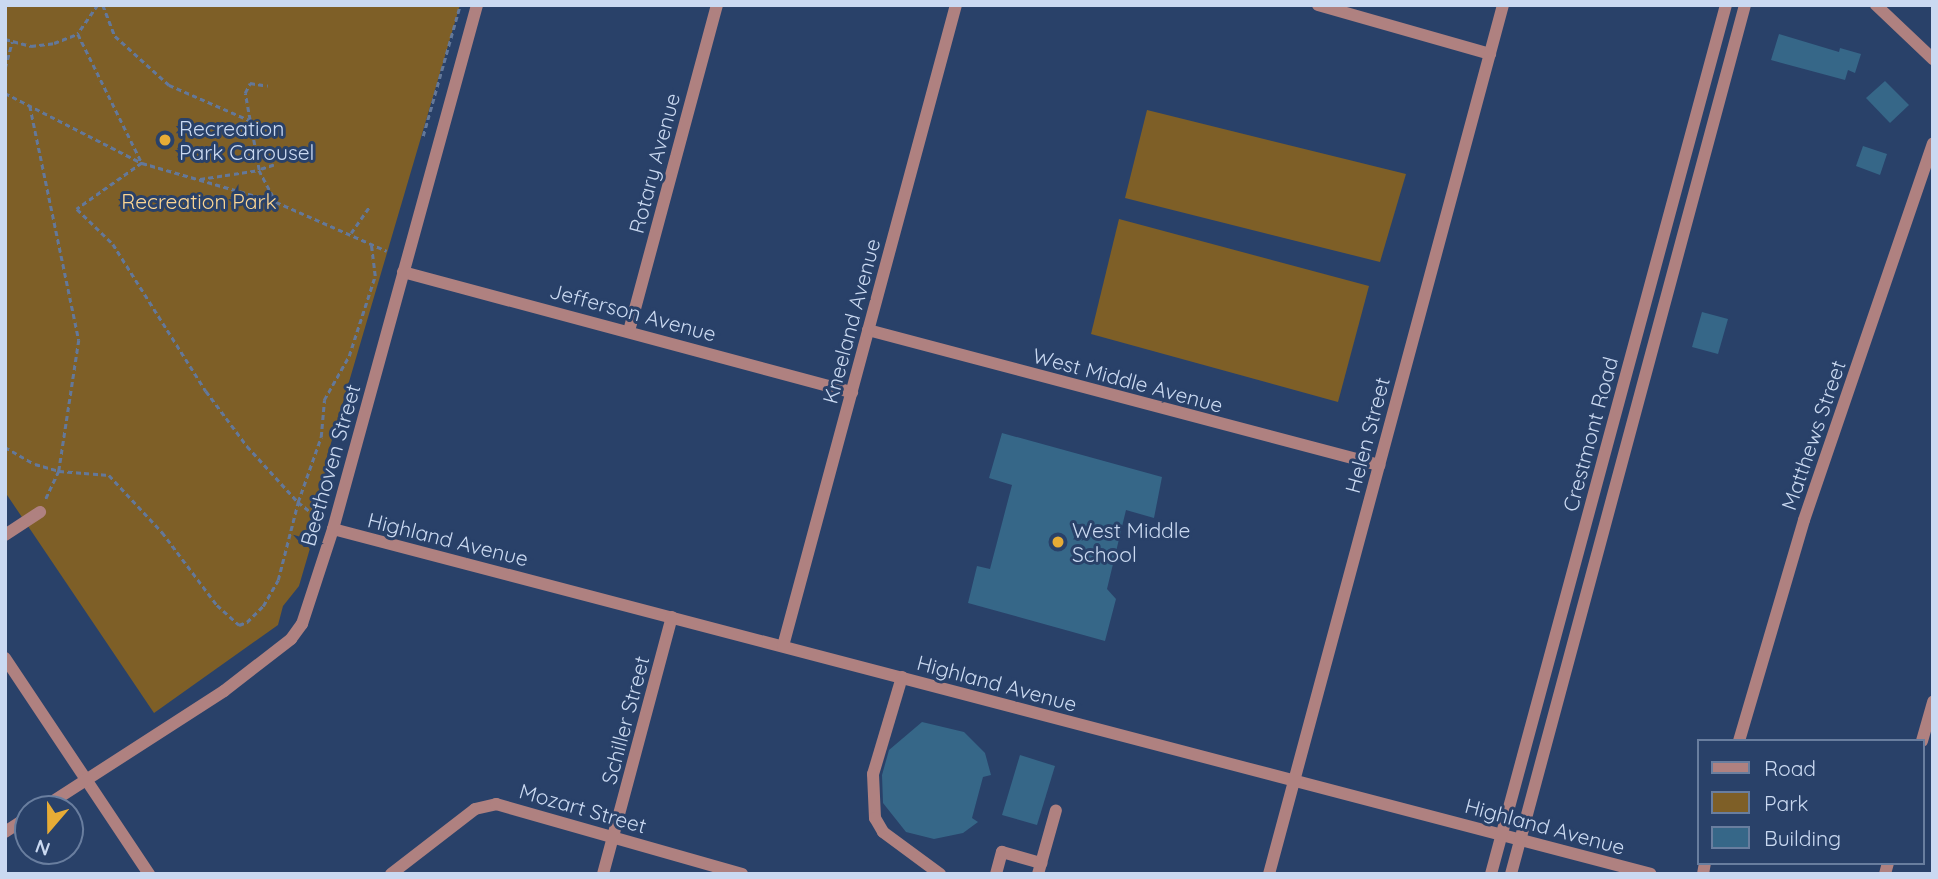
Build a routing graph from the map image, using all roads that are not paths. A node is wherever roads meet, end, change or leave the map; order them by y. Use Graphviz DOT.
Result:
graph roads {
  1 [pos="477,5"];
  2 [pos="717,5"];
  3 [pos="956,5"];
  4 [pos="1318,5"];
  5 [pos="1503,5"];
  6 [pos="1726,5"];
  7 [pos="1745,5"];
  8 [pos="1876,5"];
  9 [pos="1490,54"];
  10 [pos="1933,59"];
  11 [pos="1933,144"];
  12 [pos="403,272"];
  13 [pos="868,330"];
  14 [pos="629,331"];
  15 [pos="1627,370"];
  16 [pos="1645,376"];
  17 [pos="852,392"];
  18 [pos="1379,465"];
  19 [pos="40,512"];
  20 [pos="333,529"];
  21 [pos="5,535"];
  22 [pos="1567,594"];
  23 [pos="1586,598"];
  24 [pos="672,617"];
  25 [pos="783,646"];
  26 [pos="5,658"];
  27 [pos="902,677"];
  28 [pos="1933,702"];
  29 [pos="1740,739"];
  30 [pos="1923,739"];
  31 [pos="86,779"];
  32 [pos="1294,782"];
  33 [pos="62,795"];
  34 [pos="1056,810"];
  35 [pos="1501,835"];
  36 [pos="613,837"];
  37 [pos="1521,840"];
  38 [pos="1039,868"];
  39 [pos="149,874"];
  40 [pos="391,874"];
  41 [pos="603,874"];
  42 [pos="742,874"];
  43 [pos="940,874"];
  44 [pos="996,874"];
  45 [pos="1269,874"];
  46 [pos="1491,874"];
  47 [pos="1511,874"];
  48 [pos="1651,874"];
  1 -- 12 [label="street, Beethoven Street"];
  2 -- 14 [label="street, Rotary Avenue"];
  3 -- 13 [label="street, Kneeland Avenue"];
  4 -- 9 [label="street"];
  5 -- 9 [label="street, Helen Street"];
  6 -- 15 [label="street, Crestmont Road"];
  7 -- 16 [label="street, Crestmont Road"];
  8 -- 10 [label="street"];
  9 -- 18 [label="street, Helen Street"];
  11 -- 29 [label="street, Matthews Street"];
  12 -- 14 [label="street, Jefferson Avenue"];
  12 -- 20 [label="street, Beethoven Street"];
  13 -- 17 [label="street, Kneeland Avenue"];
  13 -- 18 [label="street, West Middle Avenue"];
  14 -- 17 [label="street, Jefferson Avenue"];
  15 -- 16 [label="street"];
  15 -- 22 [label="street, Crestmont Road"];
  16 -- 23 [label="street, Crestmont Road"];
  17 -- 25 [label="street, Kneeland Avenue"];
  18 -- 32 [label="street, Helen Street"];
  19 -- 21 [label="street"];
  20 -- 24 [label="street, Highland Avenue"];
  20 -- 31 [label="street, Beethoven Street"];
  22 -- 23 [label="street"];
  22 -- 35 [label="street, Crestmont Road"];
  23 -- 37 [label="street, Crestmont Road"];
  24 -- 25 [label="street, Highland Avenue"];
  24 -- 36 [label="street, Schiller Street"];
  25 -- 27 [label="street, Highland Avenue"];
  26 -- 31 [label="street"];
  27 -- 32 [label="street, Highland Avenue"];
  27 -- 43 [label="street"];
  28 -- 30 [label="street"];
  31 -- 33 [label="street, Beethoven Street"];
  31 -- 39 [label="street"];
  32 -- 35 [label="street, Highland Avenue"];
  32 -- 45 [label="street, Helen Street"];
  34 -- 38 [label="street"];
  35 -- 37 [label="street, Highland Avenue"];
  35 -- 46 [label="street, Crestmont Road"];
  36 -- 40 [label="street, Mozart Street"];
  36 -- 41 [label="street, Schiller Street"];
  36 -- 42 [label="street, Mozart Street"];
  37 -- 47 [label="street, Crestmont Road"];
  37 -- 48 [label="street, Highland Avenue"];
  38 -- 44 [label="street"];
}
